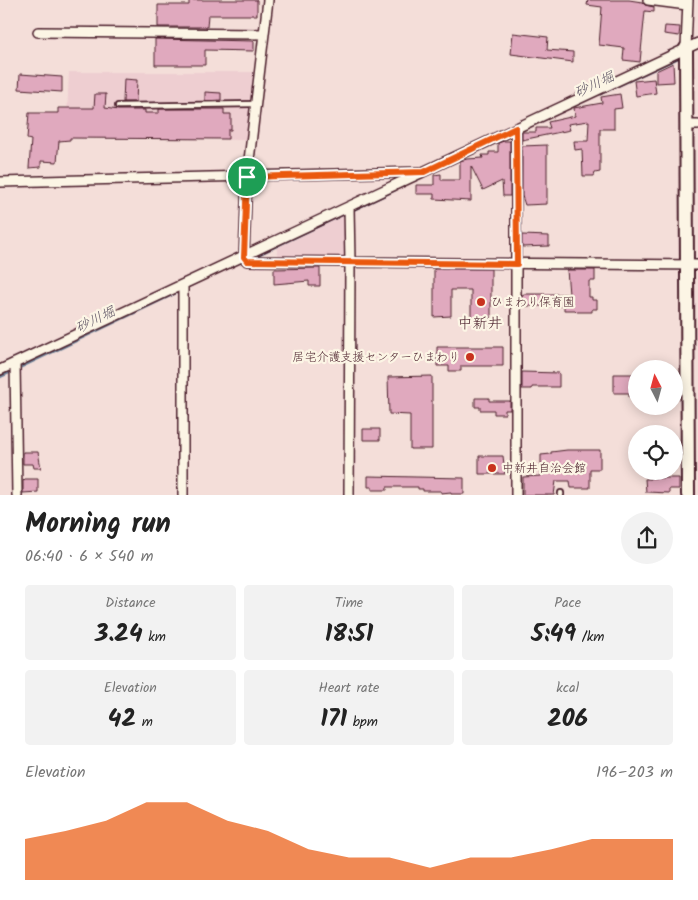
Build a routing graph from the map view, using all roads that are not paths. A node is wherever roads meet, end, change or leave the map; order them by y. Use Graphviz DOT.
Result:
graph roads {
  1 [pos="268,0"];
  2 [pos="648,0"];
  3 [pos="687,2"];
  4 [pos="38,32"];
  5 [pos="264,34"];
  6 [pos="692,46"];
  7 [pos="255,104"];
  8 [pos="118,106"];
  9 [pos="692,125"];
  10 [pos="516,128"];
  11 [pos="424,172"];
  12 [pos="247,177"];
  13 [pos="0,182"];
  14 [pos="349,207"];
  15 [pos="244,257"];
  16 [pos="350,262"];
  17 [pos="517,264"];
  18 [pos="693,264"];
  19 [pos="183,285"];
  20 [pos="15,363"];
  21 [pos="0,370"];
  22 [pos="17,495"];
  23 [pos="183,495"];
  24 [pos="349,495"];
  25 [pos="516,495"];
  26 [pos="688,495"];
  1 -- 5 [label="street"];
  2 -- 3 [label="street"];
  3 -- 6 [label="street"];
  4 -- 5 [label="street"];
  5 -- 7 [label="street"];
  6 -- 9 [label="street"];
  6 -- 10 [label="street"];
  7 -- 8 [label="lane"];
  7 -- 12 [label="street"];
  9 -- 18 [label="street"];
  10 -- 11 [label="street"];
  10 -- 17 [label="street"];
  11 -- 12 [label="street"];
  11 -- 14 [label="street"];
  12 -- 13 [label="street"];
  12 -- 15 [label="street"];
  14 -- 15 [label="street"];
  14 -- 16 [label="street"];
  15 -- 16 [label="street"];
  15 -- 19 [label="street"];
  16 -- 17 [label="street"];
  16 -- 24 [label="street"];
  17 -- 18 [label="street"];
  17 -- 25 [label="street"];
  18 -- 26 [label="street"];
  19 -- 20 [label="street"];
  19 -- 23 [label="street"];
  20 -- 21 [label="street"];
  20 -- 22 [label="street"];
}
